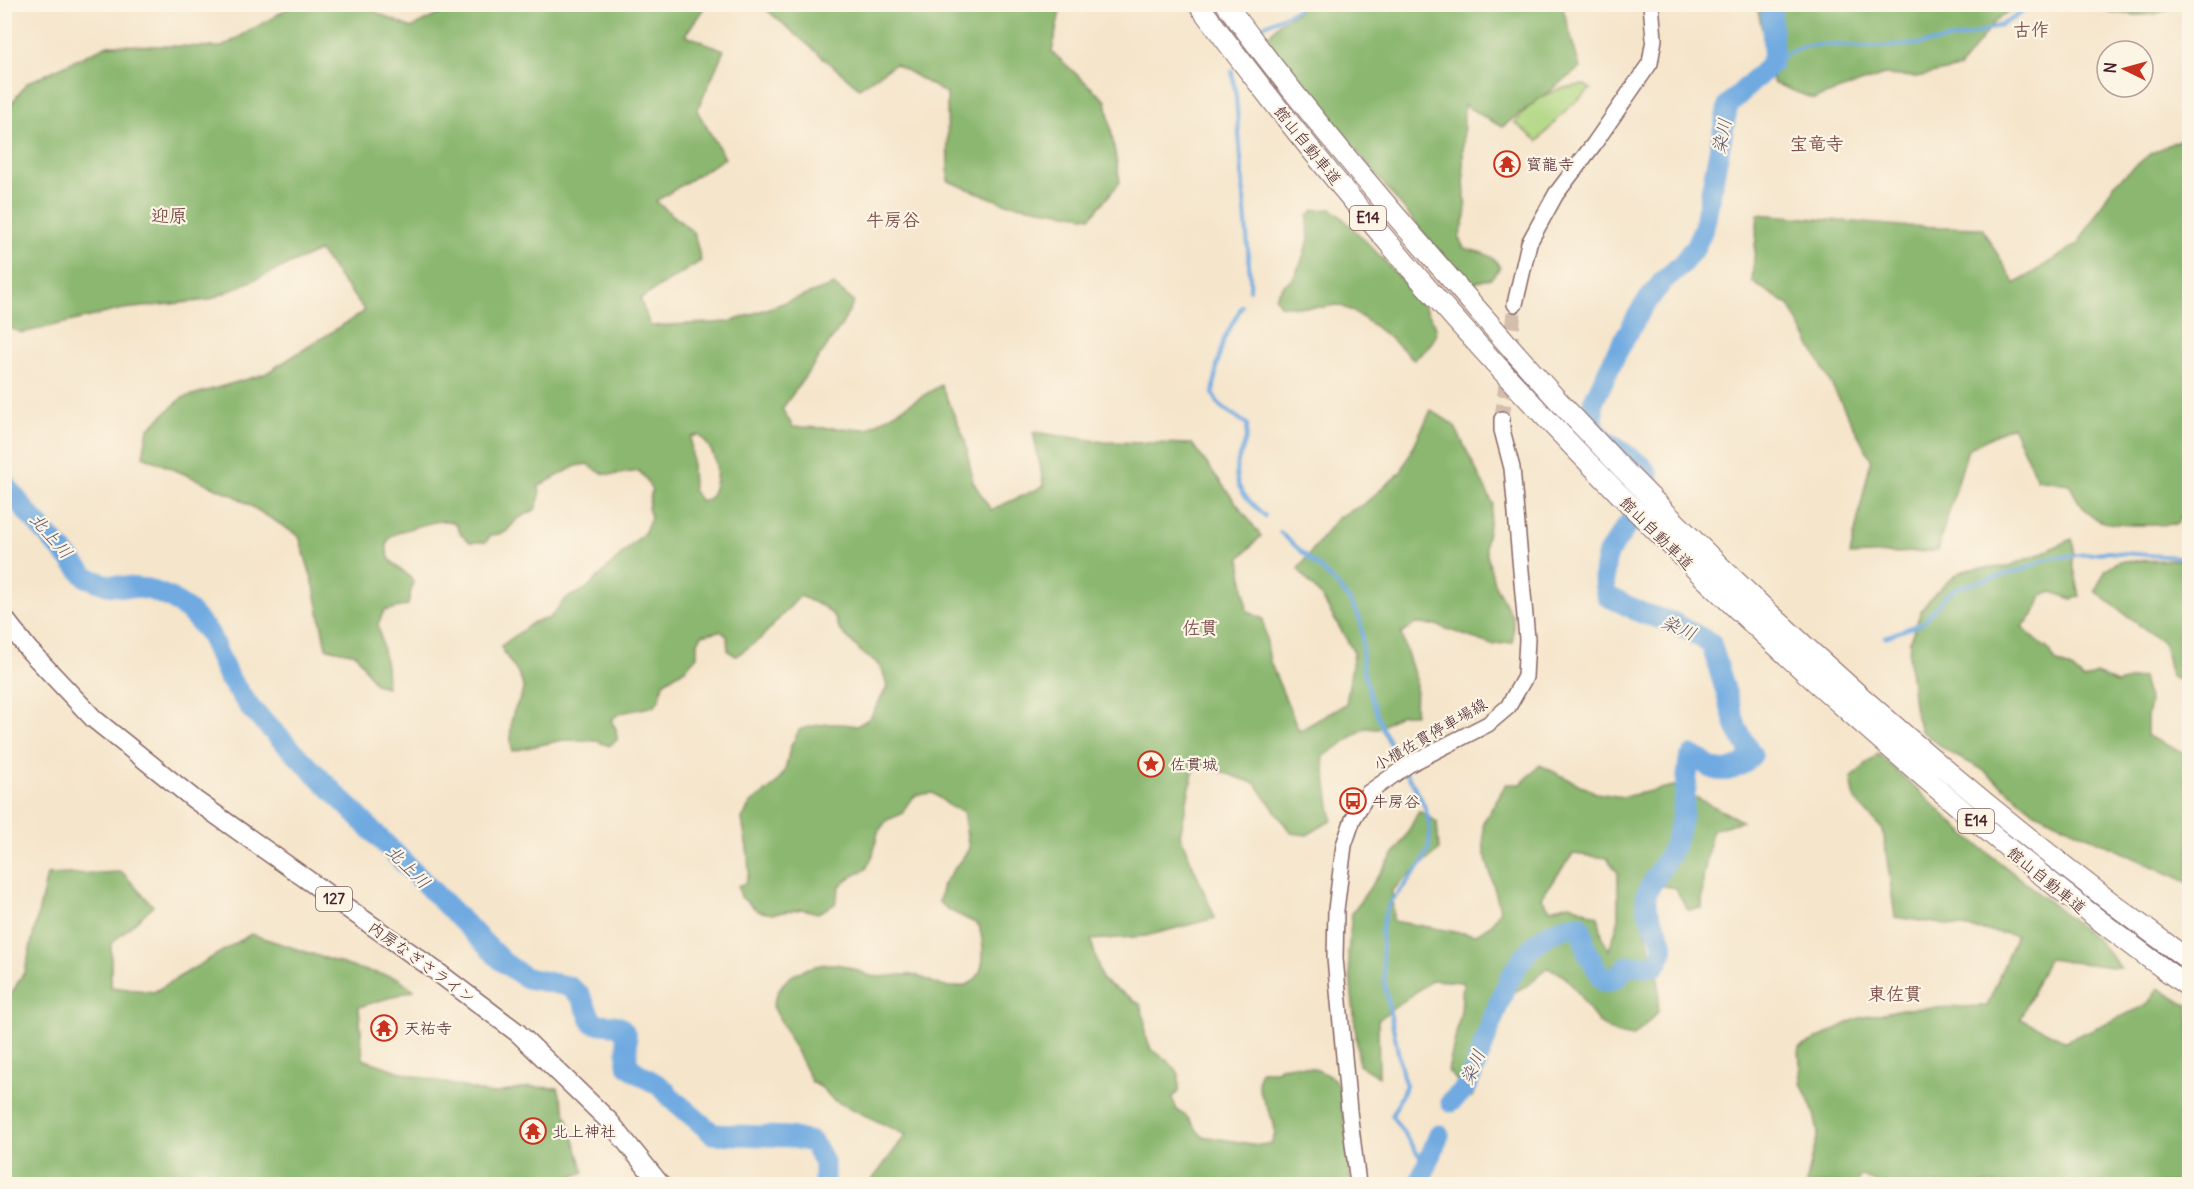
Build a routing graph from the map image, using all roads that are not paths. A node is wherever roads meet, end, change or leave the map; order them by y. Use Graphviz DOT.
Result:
graph roads {
  1 [pos="1198,4"];
  2 [pos="1226,4"];
  3 [pos="1651,4"];
  4 [pos="1515,304"];
  5 [pos="1502,419"];
  6 [pos="4,618"];
  7 [pos="2190,960"];
  8 [pos="2190,988"];
  9 [pos="660,1185"];
  10 [pos="1358,1185"];
  1 -- 8 [label="highway, 館山自動車道 / E14"];
  2 -- 7 [label="highway, 館山自動車道 / E14"];
  3 -- 4 [label="main road"];
  5 -- 10 [label="main road, 小櫃佐貫停車場線"];
  6 -- 9 [label="highway, 内房なぎさライン / 127"];
}
